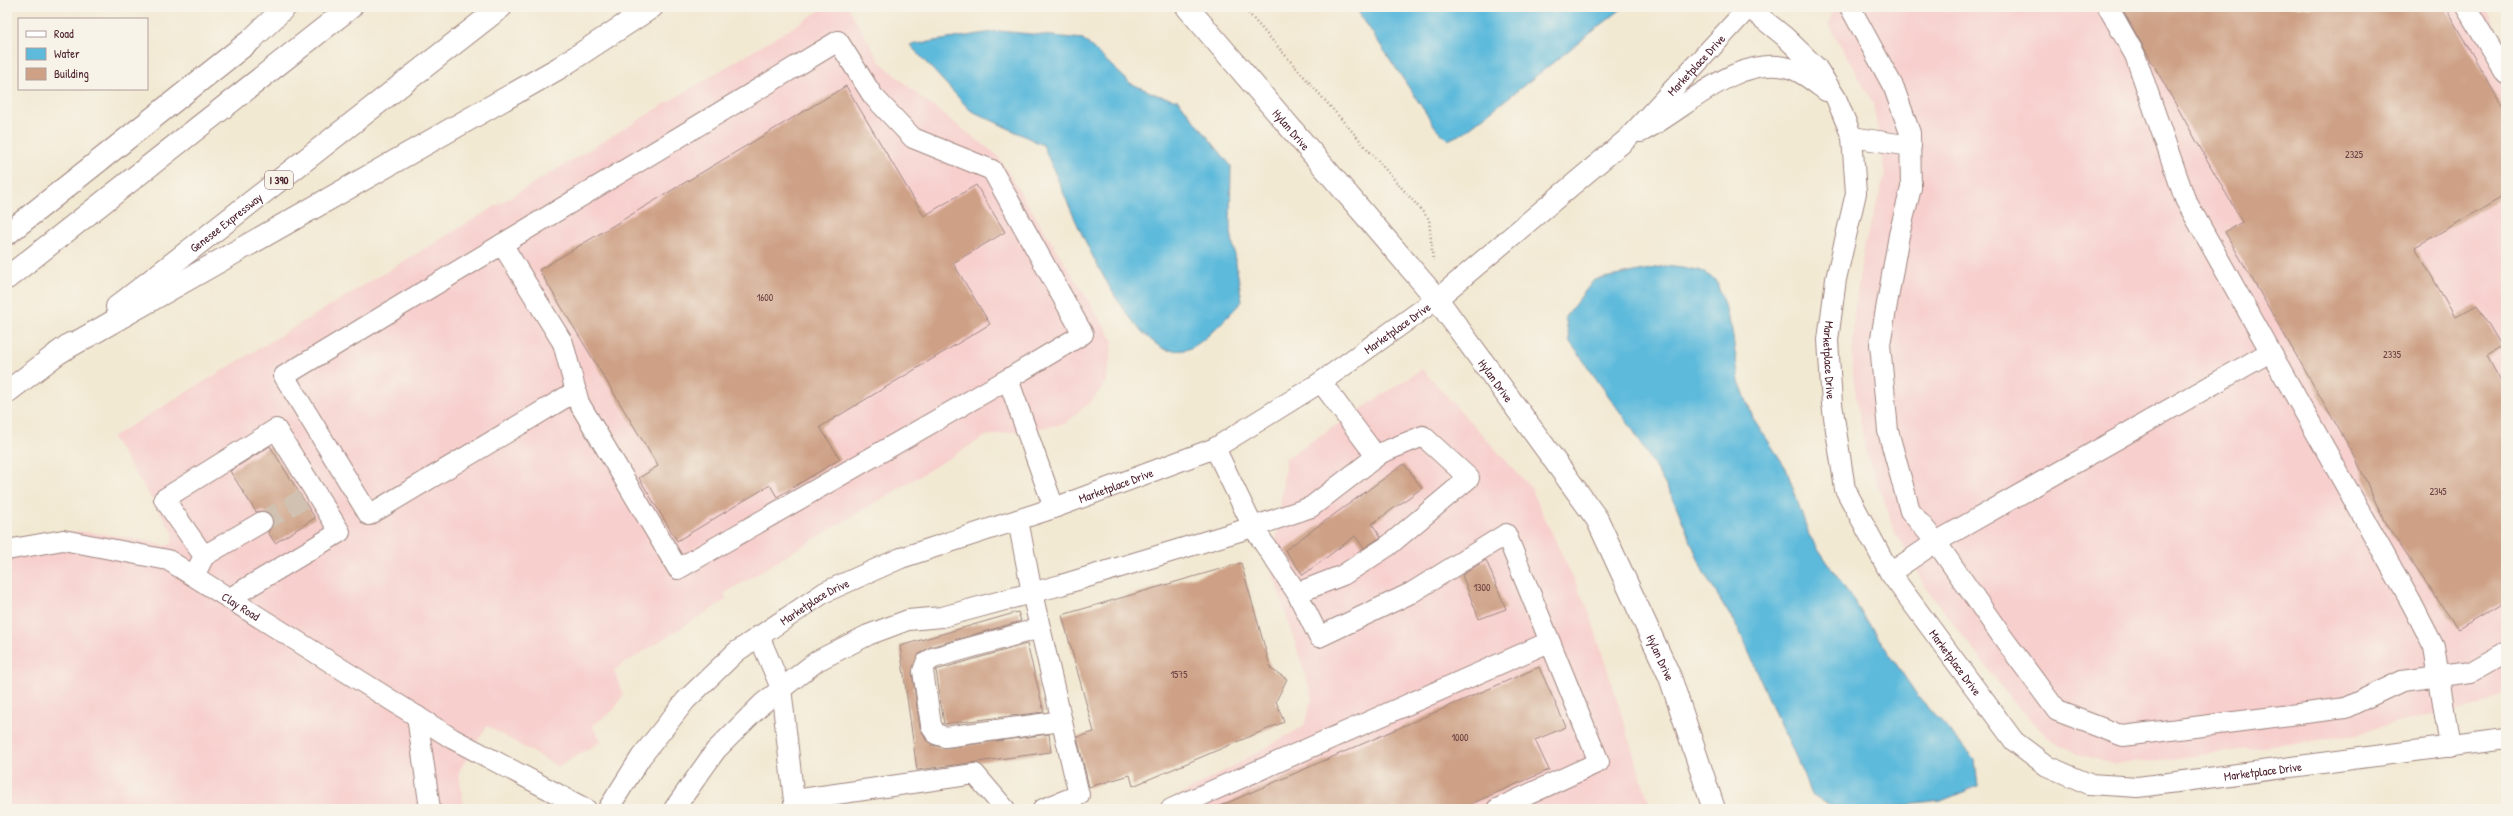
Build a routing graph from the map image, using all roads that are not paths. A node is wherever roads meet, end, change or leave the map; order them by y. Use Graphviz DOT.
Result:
graph roads {
  1 [pos="285,7"];
  2 [pos="351,7"];
  3 [pos="501,7"];
  4 [pos="652,7"];
  5 [pos="1187,7"];
  6 [pos="1749,7"];
  7 [pos="1850,7"];
  8 [pos="2108,7"];
  9 [pos="2466,7"];
  10 [pos="2506,74"];
  11 [pos="1836,98"];
  12 [pos="1852,137"];
  13 [pos="1627,139"];
  14 [pos="1911,146"];
  15 [pos="7,234"];
  16 [pos="502,244"];
  17 [pos="7,278"];
  18 [pos="1437,300"];
  19 [pos="2270,352"];
  20 [pos="58,353"];
  21 [pos="1008,379"];
  22 [pos="1321,382"];
  23 [pos="576,391"];
  24 [pos="7,392"];
  25 [pos="1215,448"];
  26 [pos="1376,456"];
  27 [pos="1054,508"];
  28 [pos="1018,520"];
  29 [pos="262,522"];
  30 [pos="1253,527"];
  31 [pos="1936,542"];
  32 [pos="7,550"];
  33 [pos="204,556"];
  34 [pos="1890,572"];
  35 [pos="194,576"];
  36 [pos="1032,592"];
  37 [pos="1297,593"];
  38 [pos="230,598"];
  39 [pos="1040,628"];
  40 [pos="759,636"];
  41 [pos="1550,642"];
  42 [pos="2506,652"];
  43 [pos="2439,678"];
  44 [pos="781,688"];
  45 [pos="417,716"];
  46 [pos="1062,721"];
  47 [pos="2506,739"];
  48 [pos="2450,747"];
  49 [pos="795,805"];
  50 [pos="430,809"];
  51 [pos="586,809"];
  52 [pos="608,809"];
  53 [pos="674,809"];
  54 [pos="1005,809"];
  55 [pos="1043,809"];
  56 [pos="1171,809"];
  57 [pos="1496,809"];
  58 [pos="1714,809"];
  1 -- 15 [label="main road"];
  2 -- 17 [label="main road"];
  3 -- 20 [label="main road, Genesee Expressway / I 390"];
  4 -- 20 [label="main road"];
  5 -- 18 [label="main road, Hylan Drive"];
  6 -- 11 [label="street, Marketplace Drive"];
  6 -- 13 [label="street, Marketplace Drive"];
  7 -- 14 [label="street"];
  8 -- 19 [label="street"];
  9 -- 10 [label="street"];
  11 -- 12 [label="street, Marketplace Drive"];
  11 -- 13 [label="street, Marketplace Drive"];
  12 -- 14 [label="street"];
  12 -- 34 [label="street, Marketplace Drive"];
  13 -- 18 [label="street, Marketplace Drive"];
  14 -- 31 [label="street"];
  16 -- 21 [label="street"];
  16 -- 23 [label="street"];
  16 -- 23 [label="street"];
  18 -- 22 [label="street, Marketplace Drive"];
  18 -- 58 [label="main road, Hylan Drive"];
  19 -- 31 [label="street"];
  19 -- 43 [label="street"];
  20 -- 24 [label="main road, Genesee Expressway / I 390"];
  21 -- 23 [label="street"];
  21 -- 27 [label="street"];
  22 -- 25 [label="street, Marketplace Drive"];
  22 -- 26 [label="street"];
  25 -- 27 [label="street, Marketplace Drive"];
  25 -- 30 [label="street"];
  26 -- 30 [label="street"];
  26 -- 37 [label="street"];
  27 -- 28 [label="street, Marketplace Drive"];
  28 -- 36 [label="street"];
  28 -- 40 [label="street, Marketplace Drive"];
  29 -- 33 [label="street"];
  30 -- 36 [label="street"];
  30 -- 37 [label="street"];
  31 -- 34 [label="street"];
  31 -- 43 [label="street"];
  32 -- 35 [label="street, Clay Road"];
  33 -- 35 [label="street"];
  33 -- 38 [label="street"];
  34 -- 48 [label="street, Marketplace Drive"];
  35 -- 38 [label="street, Clay Road"];
  36 -- 39 [label="street"];
  36 -- 44 [label="street"];
  37 -- 41 [label="street"];
  38 -- 45 [label="street, Clay Road"];
  39 -- 46 [label="street"];
  39 -- 46 [label="street"];
  40 -- 44 [label="street"];
  40 -- 52 [label="street, Marketplace Drive"];
  41 -- 56 [label="street"];
  41 -- 57 [label="street"];
  42 -- 43 [label="street"];
  43 -- 48 [label="street"];
  44 -- 49 [label="street"];
  44 -- 53 [label="street"];
  45 -- 50 [label="street"];
  45 -- 51 [label="street, Clay Road"];
  46 -- 55 [label="street"];
  47 -- 48 [label="street, Marketplace Drive"];
  49 -- 54 [label="street"];
}
